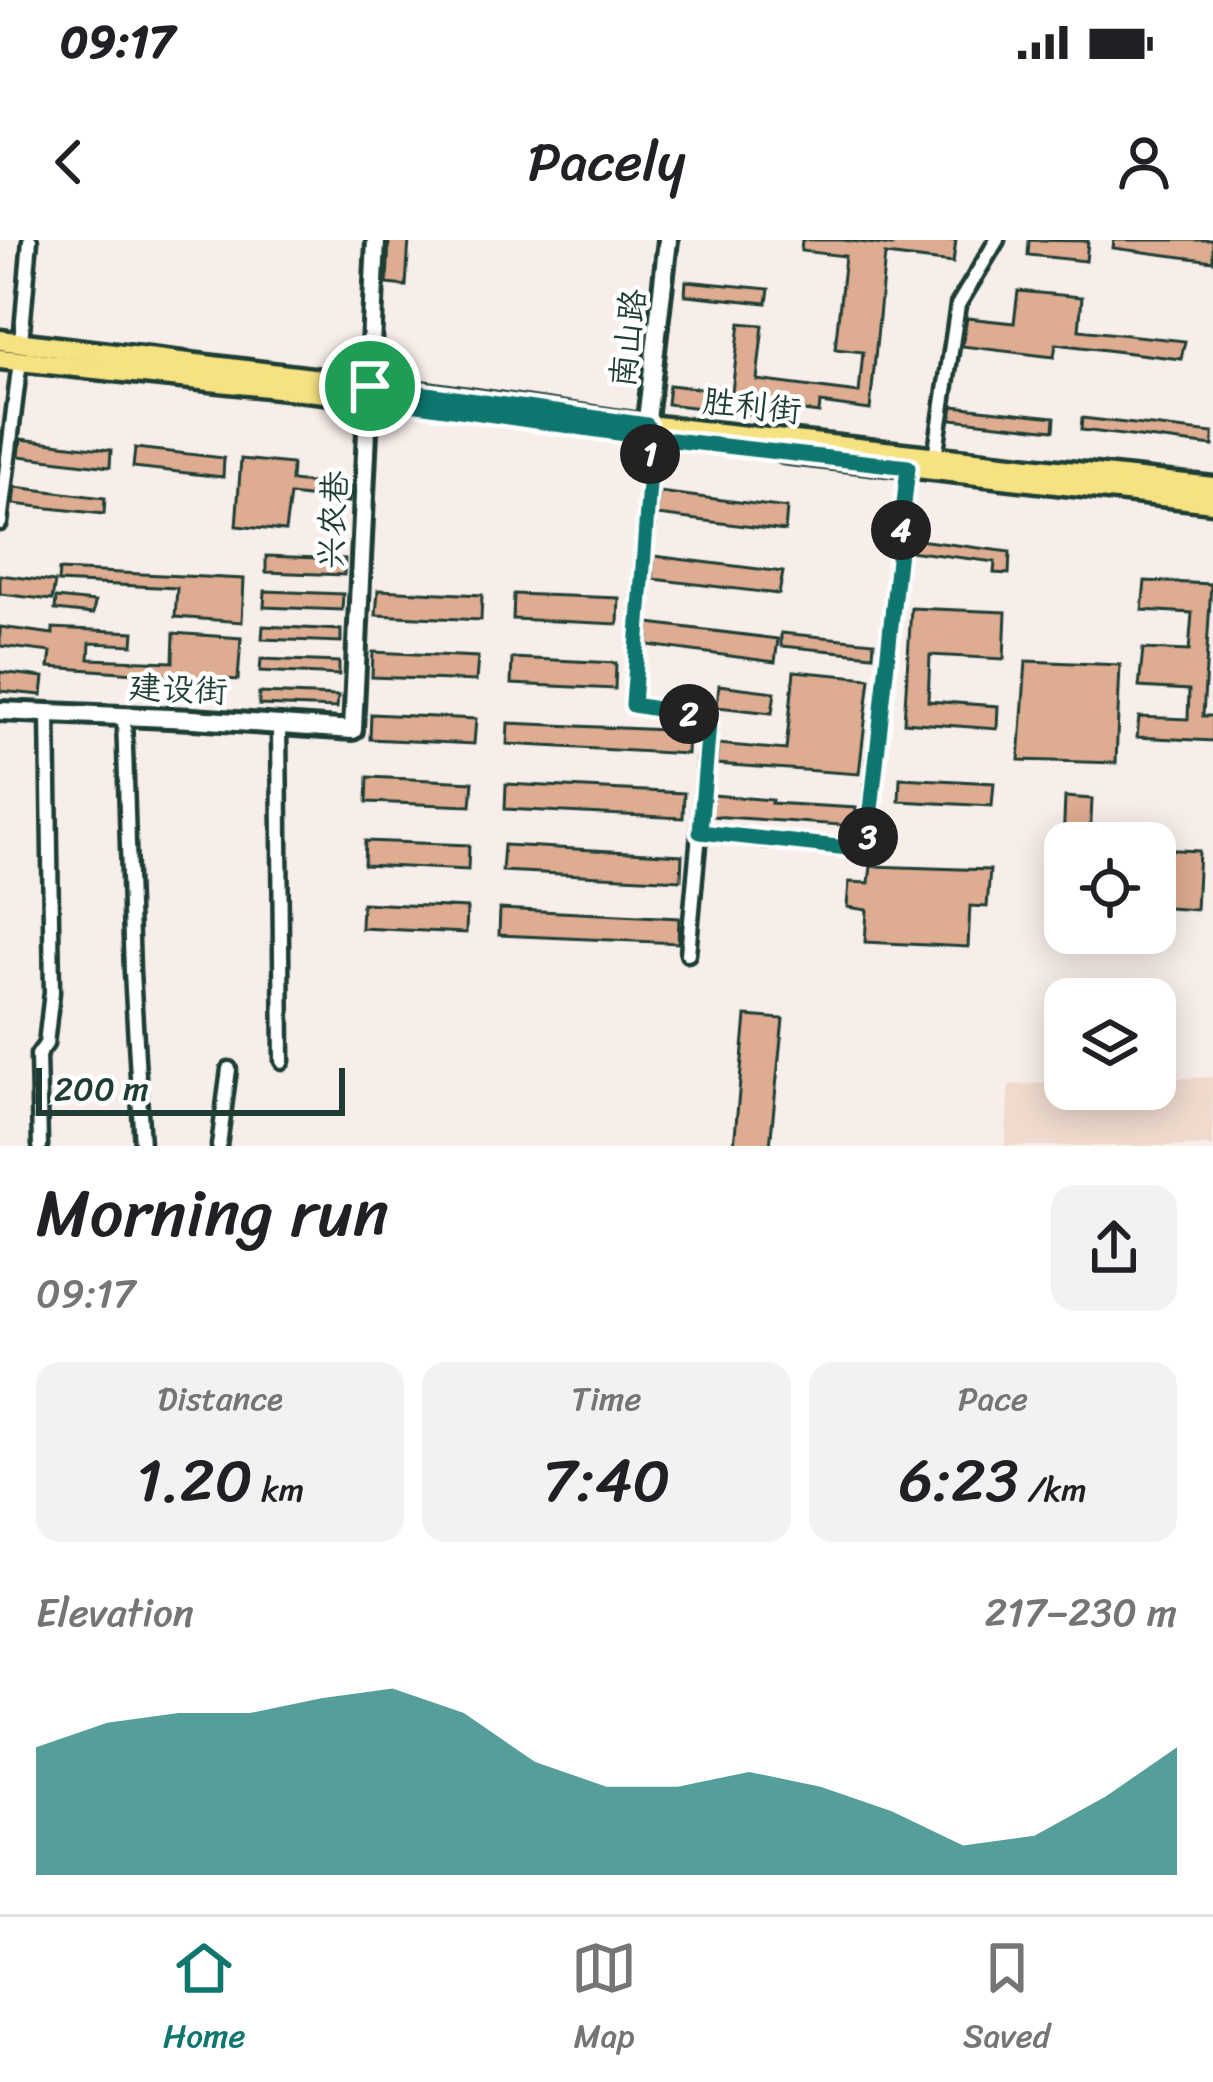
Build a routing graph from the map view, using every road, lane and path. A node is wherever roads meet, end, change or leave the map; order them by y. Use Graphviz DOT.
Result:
graph roads {
  1 [pos="30,240"];
  2 [pos="376,240"];
  3 [pos="668,240"];
  4 [pos="997,240"];
  5 [pos="0,340"];
  6 [pos="14,354"];
  7 [pos="369,391"];
  8 [pos="646,431"];
  9 [pos="935,457"];
  10 [pos="908,467"];
  11 [pos="1213,487"];
  12 [pos="1213,502"];
  13 [pos="0,523"];
  14 [pos="0,711"];
  15 [pos="48,713"];
  16 [pos="124,716"];
  17 [pos="279,725"];
  18 [pos="353,730"];
  19 [pos="700,832"];
  20 [pos="688,955"];
  21 [pos="282,1060"];
  22 [pos="229,1069"];
  23 [pos="40,1146"];
  24 [pos="142,1146"];
  25 [pos="219,1146"];
  1 -- 6 [label="street"];
  2 -- 7 [label="street, 兴农巷"];
  3 -- 8 [label="street, 南山路"];
  4 -- 9 [label="street"];
  5 -- 6 [label="main road, 胜利街"];
  6 -- 7 [label="main road, 胜利街"];
  6 -- 13 [label="street"];
  7 -- 8 [label="main road, 胜利街"];
  7 -- 18 [label="street, 兴农巷"];
  8 -- 9 [label="main road, 胜利街"];
  8 -- 10 [label="main road, 胜利街"];
  8 -- 19 [label="street, 南山路"];
  9 -- 11 [label="main road, 胜利街"];
  10 -- 12 [label="main road, 胜利街"];
  10 -- 19 [label="street"];
  14 -- 15 [label="street, 建设街"];
  15 -- 16 [label="street, 建设街"];
  15 -- 23 [label="street"];
  16 -- 17 [label="street, 建设街"];
  16 -- 24 [label="street"];
  17 -- 18 [label="street, 建设街"];
  17 -- 21 [label="street"];
  19 -- 20 [label="street, 南山路"];
  22 -- 25 [label="street"];
}
